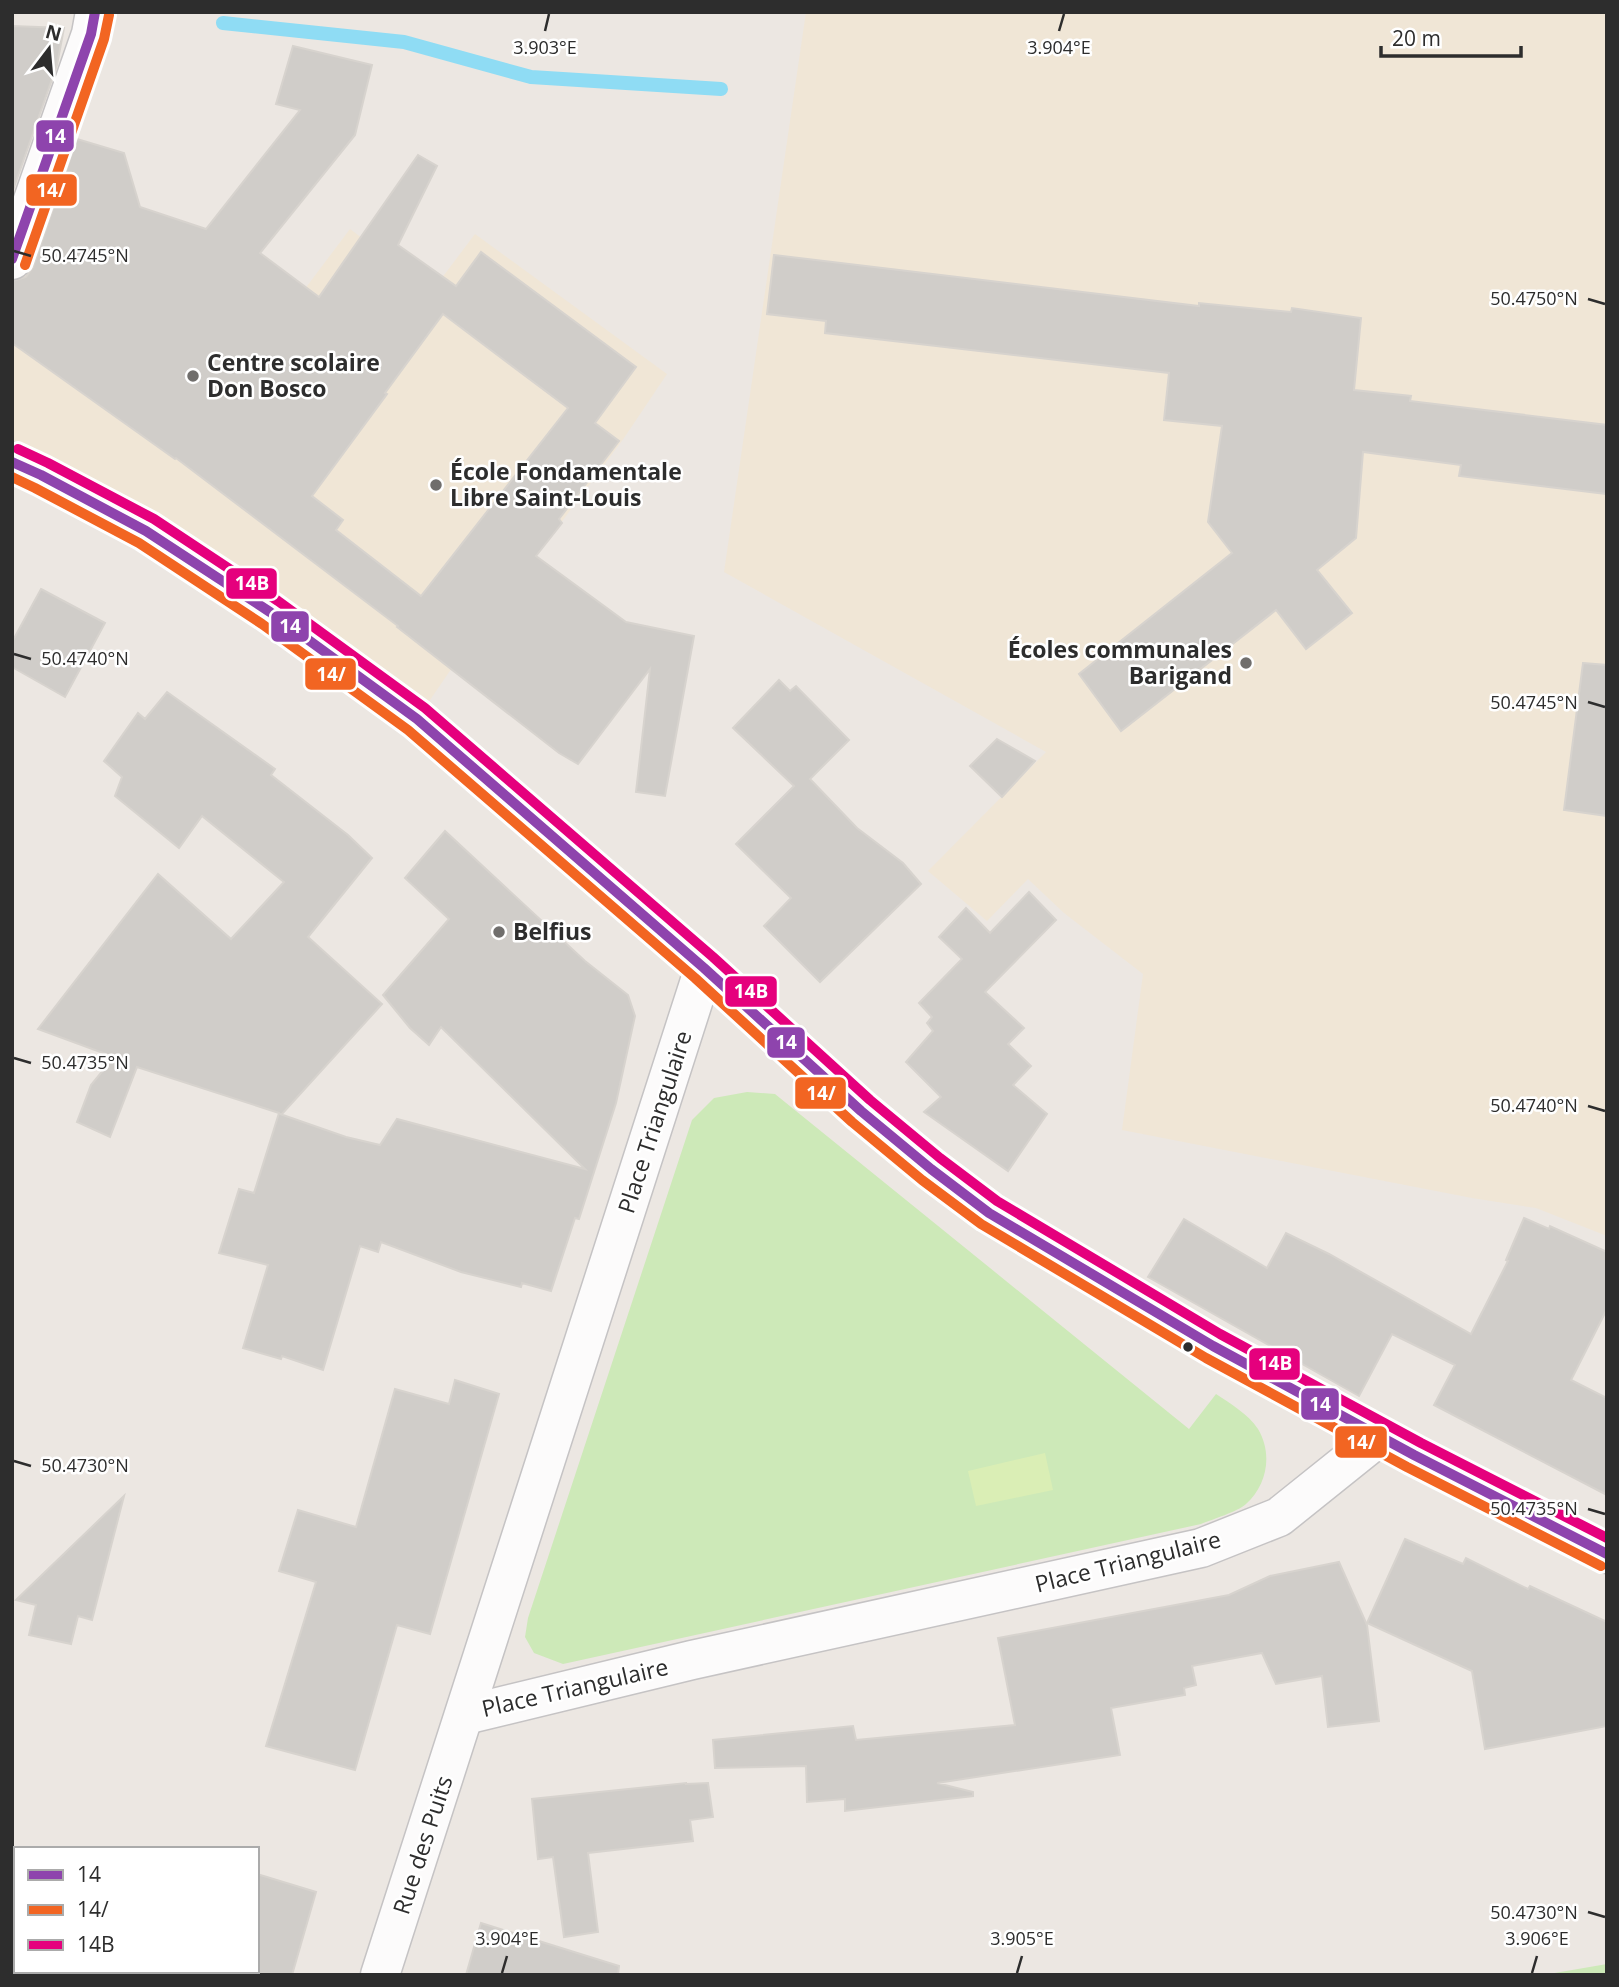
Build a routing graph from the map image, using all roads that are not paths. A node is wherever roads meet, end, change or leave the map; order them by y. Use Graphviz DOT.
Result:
graph roads {
  1 [pos="95,12"];
  2 [pos="12,260"];
  3 [pos="12,462"];
  4 [pos="704,968"];
  5 [pos="1380,1436"];
  6 [pos="1607,1554"];
  7 [pos="465,1715"];
  8 [pos="380,1975"];
  1 -- 2 [label="street"];
  3 -- 4 [label="main road"];
  4 -- 5 [label="main road"];
  4 -- 7 [label="street, Place Triangulaire"];
  5 -- 6 [label="main road"];
  5 -- 7 [label="street, Place Triangulaire"];
  7 -- 8 [label="street, Rue des Puits"];
}
